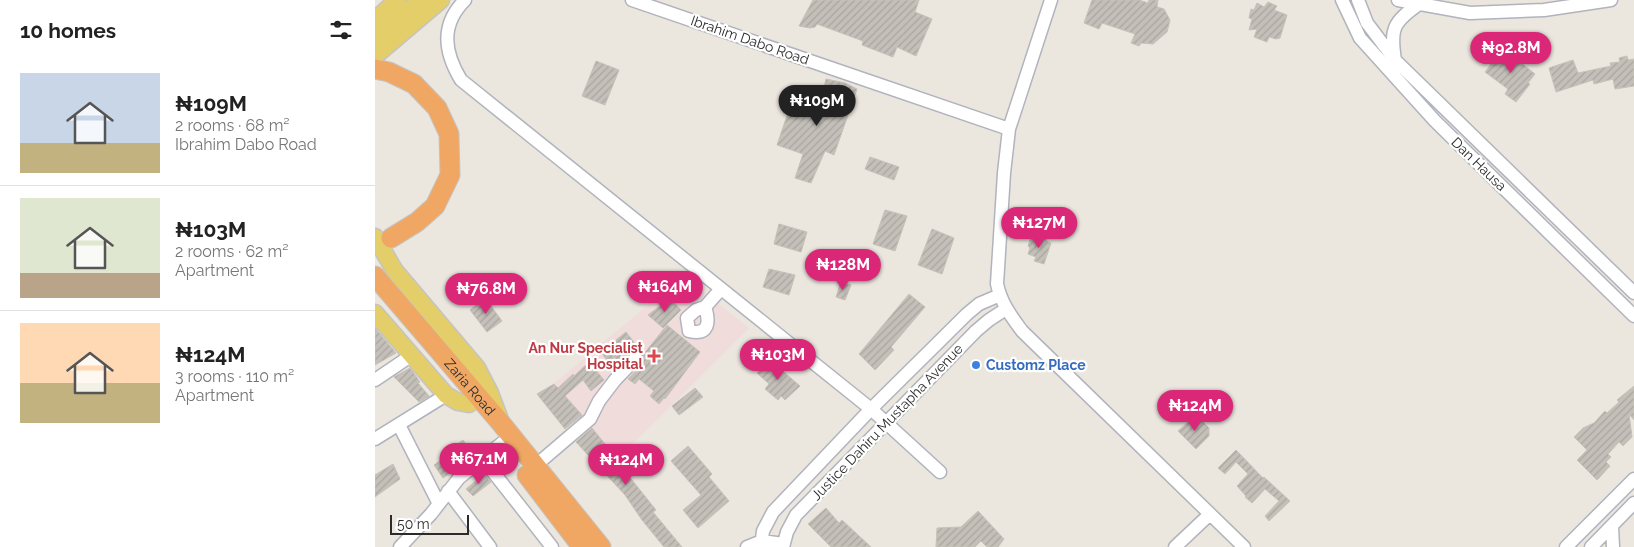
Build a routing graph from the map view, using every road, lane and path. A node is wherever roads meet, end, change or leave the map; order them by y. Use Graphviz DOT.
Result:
graph roads {
  1 [pos="397,0"];
  2 [pos="420,0"];
  3 [pos="441,0"];
  4 [pos="465,0"];
  5 [pos="632,0"];
  6 [pos="1051,0"];
  7 [pos="1331,0"];
  8 [pos="1342,0"];
  9 [pos="1358,0"];
  10 [pos="1397,0"];
  11 [pos="1611,0"];
  12 [pos="1419,4"];
  13 [pos="375,20"];
  14 [pos="1354,27"];
  15 [pos="375,38"];
  16 [pos="375,56"];
  17 [pos="1395,60"];
  18 [pos="375,68"];
  19 [pos="1009,129"];
  20 [pos="383,237"];
  21 [pos="375,276"];
  22 [pos="721,289"];
  23 [pos="1634,292"];
  24 [pos="375,294"];
  25 [pos="999,295"];
  26 [pos="705,307"];
  27 [pos="1006,309"];
  28 [pos="375,313"];
  29 [pos="1634,316"];
  30 [pos="412,355"];
  31 [pos="636,358"];
  32 [pos="375,380"];
  33 [pos="445,395"];
  34 [pos="469,404"];
  35 [pos="871,409"];
  36 [pos="500,422"];
  37 [pos="886,422"];
  38 [pos="399,425"];
  39 [pos="375,439"];
  40 [pos="502,443"];
  41 [pos="483,459"];
  42 [pos="535,466"];
  43 [pos="940,472"];
  44 [pos="1634,479"];
  45 [pos="448,491"];
  46 [pos="439,504"];
  47 [pos="549,504"];
  48 [pos="1634,504"];
  49 [pos="1210,514"];
  50 [pos="530,518"];
  51 [pos="1612,526"];
  52 [pos="761,544"];
  53 [pos="485,545"];
  54 [pos="783,545"];
  55 [pos="400,547"];
  56 [pos="552,547"];
  57 [pos="582,547"];
  58 [pos="601,547"];
  59 [pos="747,547"];
  60 [pos="1175,547"];
  61 [pos="1244,547"];
  62 [pos="1566,547"];
  63 [pos="1591,547"];
  64 [pos="1613,547"];
  1 -- 13 [label="main road"];
  2 -- 15 [label="main road"];
  3 -- 16 [label="main road"];
  4 -- 22 [label="street"];
  5 -- 19 [label="street, Ibrahim Dabo Road"];
  6 -- 19 [label="street"];
  7 -- 14 [label="street"];
  8 -- 14 [label="street, Dan Hausa"];
  9 -- 17 [label="street, Dan Hausa"];
  10 -- 12 [label="street"];
  11 -- 12 [label="street"];
  12 -- 17 [label="street"];
  14 -- 29 [label="street, Dan Hausa"];
  17 -- 23 [label="street, Dan Hausa"];
  18 -- 20 [label="highway"];
  19 -- 25 [label="street"];
  20 -- 36 [label="main road"];
  21 -- 36 [label="highway, Zaria Road"];
  22 -- 26 [label="street"];
  22 -- 35 [label="street"];
  24 -- 34 [label="highway, Zaria Road"];
  25 -- 27 [label="street"];
  25 -- 35 [label="street"];
  27 -- 37 [label="street, Justice Dahiru Mustapha Avenue"];
  27 -- 49 [label="street"];
  28 -- 30 [label="main road"];
  30 -- 32 [label="street"];
  30 -- 33 [label="main road"];
  31 -- 42 [label="street"];
  33 -- 34 [label="main road"];
  33 -- 38 [label="street"];
  34 -- 40 [label="highway, Zaria Road"];
  35 -- 37 [label="street"];
  35 -- 52 [label="street"];
  36 -- 42 [label="highway, Zaria Road"];
  37 -- 43 [label="street"];
  37 -- 54 [label="street, Justice Dahiru Mustapha Avenue"];
  38 -- 39 [label="street"];
  38 -- 46 [label="street"];
  40 -- 41 [label="street"];
  40 -- 47 [label="highway, Zaria Road"];
  41 -- 45 [label="street"];
  41 -- 50 [label="street"];
  42 -- 58 [label="highway, Zaria Road"];
  44 -- 62 [label="street"];
  45 -- 46 [label="street"];
  45 -- 53 [label="street"];
  46 -- 55 [label="street"];
  47 -- 50 [label="street"];
  47 -- 57 [label="highway, Zaria Road"];
  48 -- 51 [label="street"];
  49 -- 60 [label="street"];
  49 -- 61 [label="street"];
  50 -- 56 [label="street"];
  51 -- 63 [label="street"];
  51 -- 64 [label="street"];
  52 -- 54 [label="street"];
  52 -- 59 [label="street"];
}
